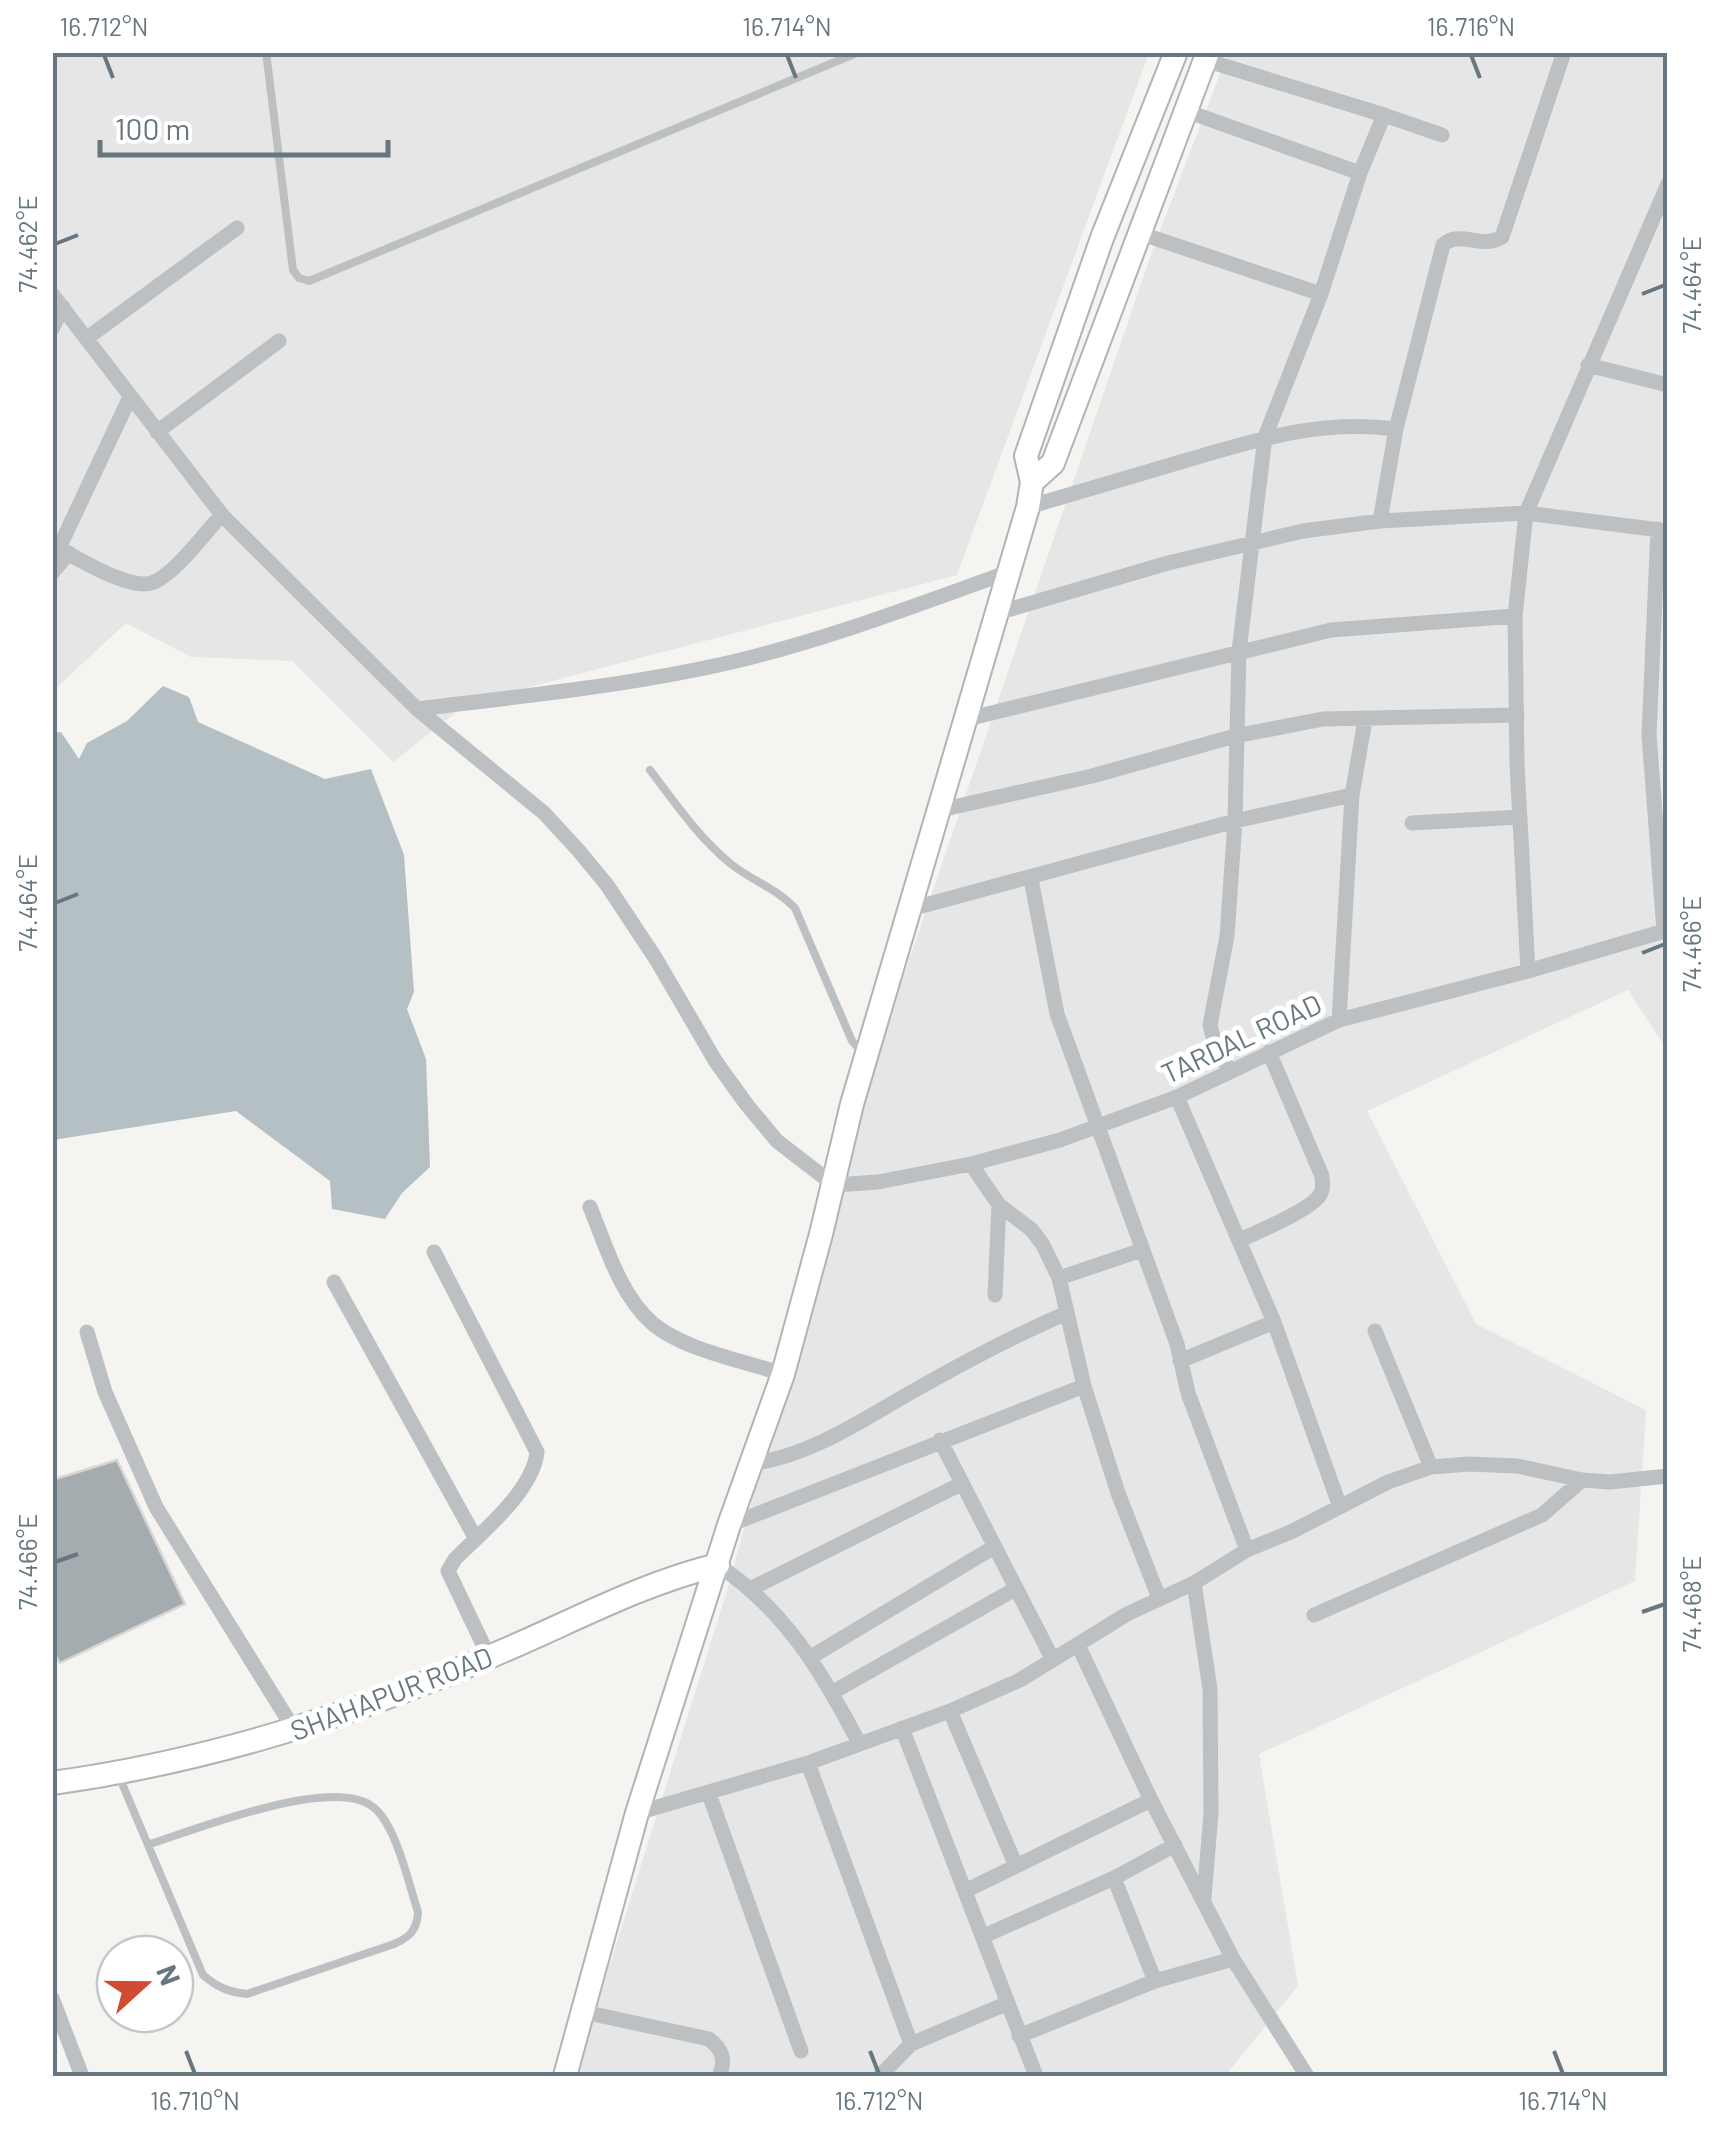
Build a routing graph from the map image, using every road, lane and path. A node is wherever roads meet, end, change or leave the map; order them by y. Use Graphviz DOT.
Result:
graph roads {
  1 [pos="266,52"];
  2 [pos="858,52"];
  3 [pos="1176,52"];
  4 [pos="1564,52"];
  5 [pos="1206,56"];
  6 [pos="840,57"];
  7 [pos="1186,110"];
  8 [pos="1384,115"];
  9 [pos="1442,135"];
  10 [pos="1360,173"];
  11 [pos="1668,184"];
  12 [pos="1660,226"];
  13 [pos="237,228"];
  14 [pos="1139,233"];
  15 [pos="1321,294"];
  16 [pos="58,301"];
  17 [pos="52,329"];
  18 [pos="87,338"];
  19 [pos="278,341"];
  20 [pos="1588,365"];
  21 [pos="1668,385"];
  22 [pos="130,397"];
  23 [pos="1396,428"];
  24 [pos="157,432"];
  25 [pos="1264,437"];
  26 [pos="1032,482"];
  27 [pos="1028,507"];
  28 [pos="1526,512"];
  29 [pos="222,514"];
  30 [pos="1380,521"];
  31 [pos="1663,530"];
  32 [pos="1251,541"];
  33 [pos="60,549"];
  34 [pos="52,573"];
  35 [pos="1006,574"];
  36 [pos="998,612"];
  37 [pos="1514,616"];
  38 [pos="1239,652"];
  39 [pos="416,709"];
  40 [pos="1517,716"];
  41 [pos="963,720"];
  42 [pos="1365,720"];
  43 [pos="1235,736"];
  44 [pos="650,770"];
  45 [pos="1352,795"];
  46 [pos="940,810"];
  47 [pos="1520,817"];
  48 [pos="1235,821"];
  49 [pos="1412,823"];
  50 [pos="1031,879"];
  51 [pos="907,910"];
  52 [pos="1666,930"];
  53 [pos="1528,971"];
  54 [pos="1339,1020"];
  55 [pos="1268,1052"];
  56 [pos="866,1058"];
  57 [pos="1228,1070"];
  58 [pos="1177,1096"];
  59 [pos="1096,1126"];
  60 [pos="970,1164"];
  61 [pos="834,1185"];
  62 [pos="1000,1205"];
  63 [pos="590,1207"];
  64 [pos="1240,1240"];
  65 [pos="1142,1250"];
  66 [pos="434,1252"];
  67 [pos="1060,1278"];
  68 [pos="334,1282"];
  69 [pos="994,1295"];
  70 [pos="1067,1313"];
  71 [pos="1274,1322"];
  72 [pos="87,1332"];
  73 [pos="1375,1332"];
  74 [pos="1180,1361"];
  75 [pos="783,1374"];
  76 [pos="1084,1386"];
  77 [pos="940,1440"];
  78 [pos="751,1464"];
  79 [pos="1431,1467"];
  80 [pos="1668,1476"];
  81 [pos="1582,1480"];
  82 [pos="961,1484"];
  83 [pos="1340,1507"];
  84 [pos="729,1525"];
  85 [pos="476,1539"];
  86 [pos="994,1548"];
  87 [pos="1247,1550"];
  88 [pos="718,1565"];
  89 [pos="1194,1583"];
  90 [pos="752,1588"];
  91 [pos="1014,1589"];
  92 [pos="1159,1598"];
  93 [pos="1314,1615"];
  94 [pos="1078,1645"];
  95 [pos="488,1658"];
  96 [pos="811,1658"];
  97 [pos="1053,1660"];
  98 [pos="833,1692"];
  99 [pos="950,1711"];
  100 [pos="902,1728"];
  101 [pos="296,1731"];
  102 [pos="859,1743"];
  103 [pos="808,1763"];
  104 [pos="118,1774"];
  105 [pos="52,1783"];
  106 [pos="708,1794"];
  107 [pos="1151,1800"];
  108 [pos="637,1814"];
  109 [pos="150,1844"];
  110 [pos="1175,1846"];
  111 [pos="1016,1866"];
  112 [pos="1114,1878"];
  113 [pos="967,1890"];
  114 [pos="1204,1898"];
  115 [pos="984,1936"];
  116 [pos="1233,1959"];
  117 [pos="1155,1981"];
  118 [pos="52,1998"];
  119 [pos="1008,2003"];
  120 [pos="584,2012"];
  121 [pos="1019,2036"];
  122 [pos="911,2044"];
  123 [pos="801,2052"];
  124 [pos="82,2076"];
  125 [pos="565,2076"];
  126 [pos="719,2076"];
  127 [pos="880,2076"];
  128 [pos="1036,2076"];
  129 [pos="1307,2076"];
  1 -- 6 [label="lane"];
  2 -- 6 [label="lane"];
  3 -- 26 [label="main road"];
  4 -- 23 [label="street"];
  5 -- 7 [label="main road"];
  5 -- 8 [label="street"];
  7 -- 10 [label="street"];
  7 -- 14 [label="main road"];
  8 -- 9 [label="street"];
  8 -- 10 [label="street"];
  10 -- 15 [label="street"];
  11 -- 12 [label="street"];
  12 -- 20 [label="street"];
  13 -- 18 [label="street"];
  14 -- 15 [label="street"];
  14 -- 26 [label="main road"];
  15 -- 25 [label="street"];
  16 -- 17 [label="street"];
  16 -- 18 [label="street"];
  18 -- 22 [label="street"];
  19 -- 24 [label="street"];
  20 -- 21 [label="street"];
  20 -- 28 [label="street"];
  22 -- 24 [label="street"];
  22 -- 33 [label="street"];
  23 -- 25 [label="street"];
  23 -- 30 [label="street"];
  24 -- 29 [label="street"];
  25 -- 27 [label="street"];
  25 -- 32 [label="street"];
  26 -- 27 [label="main road"];
  27 -- 35 [label="main road"];
  28 -- 30 [label="street"];
  28 -- 31 [label="street"];
  28 -- 37 [label="street"];
  29 -- 33 [label="street"];
  29 -- 39 [label="street"];
  30 -- 32 [label="street"];
  31 -- 52 [label="street"];
  32 -- 36 [label="street"];
  32 -- 38 [label="street"];
  33 -- 34 [label="street"];
  35 -- 36 [label="main road"];
  35 -- 39 [label="street"];
  36 -- 41 [label="main road"];
  37 -- 38 [label="street"];
  37 -- 40 [label="street"];
  38 -- 41 [label="street"];
  38 -- 43 [label="street"];
  39 -- 61 [label="street"];
  40 -- 42 [label="street"];
  40 -- 47 [label="street"];
  41 -- 46 [label="main road"];
  42 -- 43 [label="street"];
  42 -- 45 [label="street"];
  43 -- 46 [label="street"];
  43 -- 48 [label="street"];
  44 -- 56 [label="lane"];
  45 -- 48 [label="street"];
  45 -- 54 [label="street"];
  46 -- 51 [label="main road"];
  47 -- 49 [label="street"];
  47 -- 53 [label="street"];
  48 -- 50 [label="street"];
  48 -- 57 [label="street"];
  50 -- 51 [label="street"];
  50 -- 59 [label="street"];
  51 -- 56 [label="main road"];
  52 -- 53 [label="street, TARDAL ROAD"];
  53 -- 54 [label="street, TARDAL ROAD"];
  54 -- 55 [label="street, TARDAL ROAD"];
  55 -- 57 [label="street, TARDAL ROAD"];
  55 -- 64 [label="street"];
  56 -- 61 [label="main road"];
  57 -- 58 [label="street, TARDAL ROAD"];
  58 -- 59 [label="street, TARDAL ROAD"];
  58 -- 64 [label="street"];
  59 -- 60 [label="street, TARDAL ROAD"];
  59 -- 65 [label="street"];
  60 -- 61 [label="street, TARDAL ROAD"];
  60 -- 62 [label="street"];
  61 -- 75 [label="main road"];
  62 -- 67 [label="street"];
  62 -- 69 [label="street"];
  63 -- 75 [label="street"];
  64 -- 71 [label="street"];
  65 -- 67 [label="street"];
  65 -- 74 [label="street"];
  66 -- 85 [label="street"];
  67 -- 70 [label="street"];
  68 -- 85 [label="street"];
  70 -- 76 [label="street"];
  70 -- 78 [label="street"];
  71 -- 74 [label="street"];
  71 -- 83 [label="street"];
  72 -- 101 [label="street"];
  73 -- 79 [label="street"];
  74 -- 87 [label="street"];
  75 -- 78 [label="main road"];
  76 -- 77 [label="street"];
  76 -- 92 [label="street"];
  77 -- 82 [label="street"];
  77 -- 84 [label="street"];
  78 -- 84 [label="main road"];
  79 -- 81 [label="street"];
  79 -- 83 [label="street"];
  80 -- 81 [label="street"];
  81 -- 93 [label="street"];
  82 -- 86 [label="street"];
  82 -- 90 [label="street"];
  83 -- 87 [label="street"];
  84 -- 88 [label="main road"];
  85 -- 95 [label="street"];
  86 -- 91 [label="street"];
  86 -- 96 [label="street"];
  87 -- 89 [label="street"];
  88 -- 90 [label="street"];
  88 -- 95 [label="main road, SHAHAPUR ROAD"];
  88 -- 108 [label="main road"];
  89 -- 92 [label="street"];
  89 -- 114 [label="street"];
  90 -- 96 [label="street"];
  91 -- 97 [label="street"];
  91 -- 98 [label="street"];
  92 -- 94 [label="street"];
  94 -- 97 [label="street"];
  94 -- 107 [label="street"];
  95 -- 101 [label="main road, SHAHAPUR ROAD"];
  96 -- 98 [label="street"];
  97 -- 99 [label="street"];
  98 -- 102 [label="street"];
  99 -- 100 [label="street"];
  99 -- 111 [label="street"];
  100 -- 102 [label="street"];
  100 -- 113 [label="street"];
  101 -- 104 [label="main road, SHAHAPUR ROAD"];
  102 -- 103 [label="street"];
  103 -- 106 [label="street"];
  103 -- 122 [label="street"];
  104 -- 105 [label="main road, SHAHAPUR ROAD"];
  104 -- 109 [label="lane"];
  106 -- 108 [label="street"];
  106 -- 123 [label="street"];
  107 -- 110 [label="street"];
  107 -- 111 [label="street"];
  108 -- 120 [label="main road"];
  109 -- 109 [label="lane"];
  110 -- 112 [label="street"];
  110 -- 114 [label="street"];
  111 -- 113 [label="street"];
  112 -- 115 [label="street"];
  112 -- 117 [label="street"];
  113 -- 115 [label="street"];
  114 -- 116 [label="street"];
  115 -- 119 [label="street"];
  116 -- 117 [label="street"];
  116 -- 129 [label="street"];
  117 -- 121 [label="street"];
  118 -- 124 [label="street"];
  119 -- 121 [label="street"];
  119 -- 122 [label="street"];
  120 -- 125 [label="main road"];
  120 -- 126 [label="street"];
  121 -- 128 [label="street"];
  122 -- 127 [label="street"];
}
